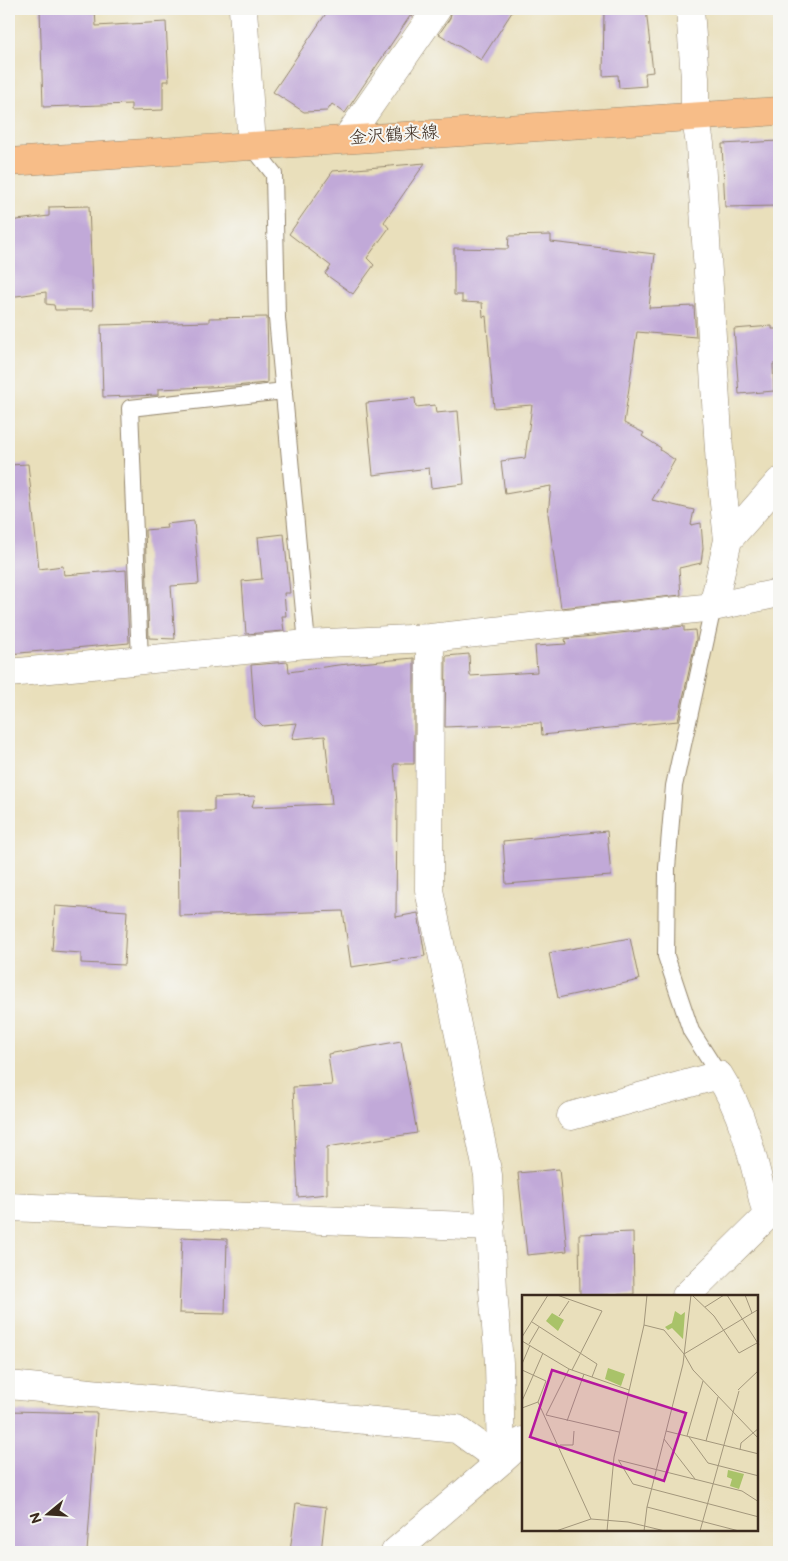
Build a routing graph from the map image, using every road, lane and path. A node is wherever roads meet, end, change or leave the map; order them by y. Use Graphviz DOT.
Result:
graph roads {
  1 [pos="243,9"];
  2 [pos="436,9"];
  3 [pos="690,9"];
  4 [pos="779,111"];
  5 [pos="695,115"];
  6 [pos="347,138"];
  7 [pos="252,146"];
  8 [pos="9,162"];
  9 [pos="284,391"];
  10 [pos="779,482"];
  11 [pos="728,540"];
  12 [pos="779,593"];
  13 [pos="713,608"];
  14 [pos="430,638"];
  15 [pos="306,644"];
  16 [pos="140,660"];
  17 [pos="9,673"];
  18 [pos="719,1075"];
  19 [pos="571,1116"];
  20 [pos="9,1207"];
  21 [pos="773,1212"];
  22 [pos="491,1227"];
  23 [pos="687,1295"];
  24 [pos="9,1385"];
  25 [pos="522,1442"];
  26 [pos="501,1462"];
  27 [pos="395,1552"];
  1 -- 7 [label="street"];
  2 -- 6 [label="street"];
  3 -- 5 [label="street"];
  4 -- 5 [label="main road, 金沢鶴来線"];
  5 -- 6 [label="main road, 金沢鶴来線"];
  5 -- 11 [label="street"];
  6 -- 7 [label="main road, 金沢鶴来線"];
  7 -- 8 [label="main road, 金沢鶴来線"];
  7 -- 9 [label="lane"];
  9 -- 15 [label="lane"];
  9 -- 16 [label="lane"];
  10 -- 11 [label="street"];
  11 -- 13 [label="street"];
  12 -- 13 [label="street"];
  13 -- 14 [label="street"];
  13 -- 18 [label="lane"];
  14 -- 15 [label="street"];
  14 -- 22 [label="street"];
  15 -- 16 [label="street"];
  16 -- 17 [label="street"];
  18 -- 19 [label="street"];
  18 -- 21 [label="street"];
  20 -- 22 [label="street"];
  21 -- 23 [label="street"];
  22 -- 26 [label="street"];
  24 -- 26 [label="street"];
  25 -- 26 [label="street"];
  26 -- 27 [label="street"];
}
